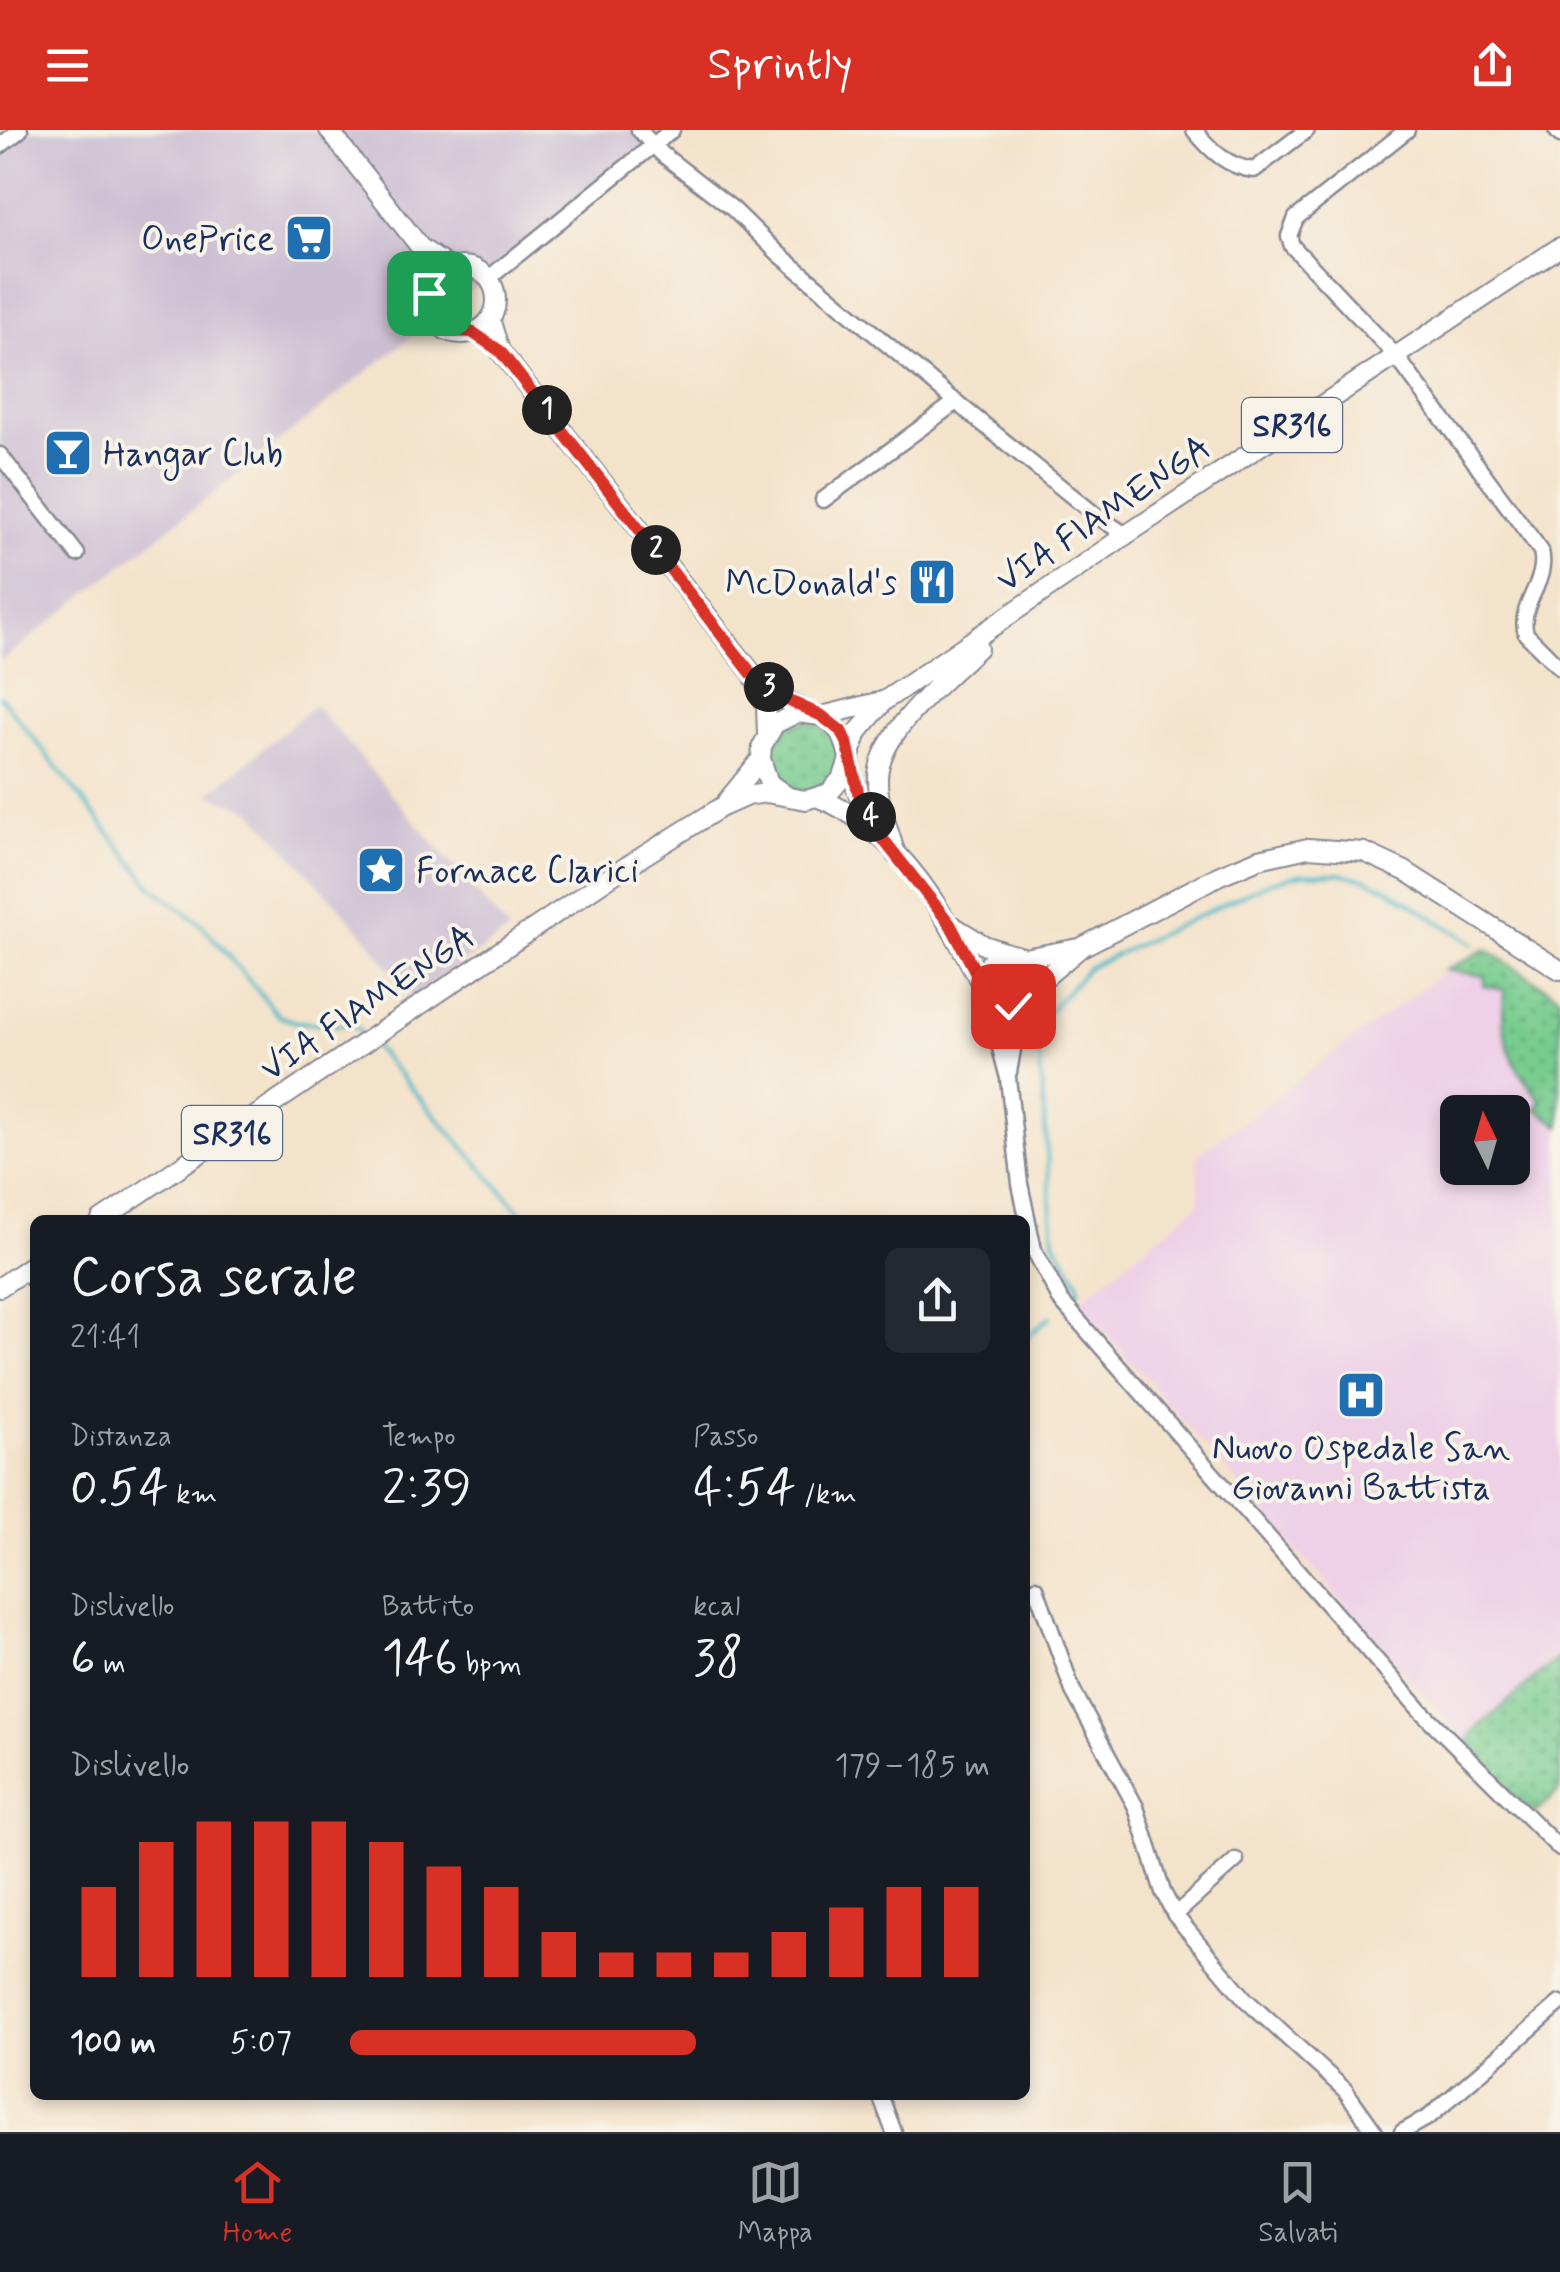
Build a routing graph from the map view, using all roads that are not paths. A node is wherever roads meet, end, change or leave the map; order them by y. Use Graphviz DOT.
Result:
graph roads {
  1 [pos="20,130"];
  2 [pos="329,130"];
  3 [pos="639,130"];
  4 [pos="672,130"];
  5 [pos="1194,130"];
  6 [pos="1308,130"];
  7 [pos="1407,130"];
  8 [pos="654,144"];
  9 [pos="0,146"];
  10 [pos="420,247"];
  11 [pos="1560,247"];
  12 [pos="450,268"];
  13 [pos="489,278"];
  14 [pos="433,282"];
  15 [pos="490,319"];
  16 [pos="472,332"];
  17 [pos="500,351"];
  18 [pos="1396,356"];
  19 [pos="956,402"];
  20 [pos="0,454"];
  21 [pos="823,500"];
  22 [pos="1126,535"];
  23 [pos="76,554"];
  24 [pos="1026,604"];
  25 [pos="1560,668"];
  26 [pos="752,674"];
  27 [pos="884,701"];
  28 [pos="816,714"];
  29 [pos="767,734"];
  30 [pos="849,756"];
  31 [pos="761,758"];
  32 [pos="792,798"];
  33 [pos="820,798"];
  34 [pos="720,808"];
  35 [pos="879,834"];
  36 [pos="896,854"];
  37 [pos="950,924"];
  38 [pos="1080,948"];
  39 [pos="1018,956"];
  40 [pos="1560,970"];
  41 [pos="986,992"];
  42 [pos="1032,992"];
  43 [pos="1008,1078"];
  44 [pos="108,1215"];
  45 [pos="1027,1215"];
  46 [pos="1030,1231"];
  47 [pos="30,1272"];
  48 [pos="0,1286"];
  49 [pos="1036,1588"];
  50 [pos="1560,1849"];
  51 [pos="1236,1860"];
  52 [pos="1175,1915"];
  53 [pos="1560,2003"];
  54 [pos="882,2100"];
  55 [pos="894,2132"];
  56 [pos="1375,2132"];
  57 [pos="1402,2132"];
  1 -- 9 [label="street"];
  2 -- 10 [label="main road"];
  3 -- 8 [label="street"];
  4 -- 8 [label="street"];
  5 -- 6 [label="street"];
  7 -- 18 [label="street"];
  8 -- 13 [label="street"];
  8 -- 19 [label="street"];
  10 -- 12 [label="main road"];
  10 -- 14 [label="main road"];
  11 -- 18 [label="main road, VIA FIAMENGA / SR316"];
  12 -- 13 [label="main road"];
  12 -- 14 [label="main road"];
  13 -- 15 [label="main road"];
  14 -- 16 [label="main road"];
  15 -- 16 [label="main road"];
  15 -- 17 [label="main road"];
  16 -- 17 [label="main road"];
  17 -- 26 [label="main road"];
  18 -- 22 [label="main road, VIA FIAMENGA / SR316"];
  18 -- 25 [label="street"];
  19 -- 21 [label="street"];
  19 -- 22 [label="street"];
  20 -- 23 [label="street"];
  22 -- 24 [label="main road, VIA FIAMENGA / SR316"];
  24 -- 27 [label="main road, VIA FIAMENGA / SR316"];
  24 -- 36 [label="main road"];
  26 -- 28 [label="main road"];
  26 -- 29 [label="main road"];
  27 -- 28 [label="main road, VIA FIAMENGA / SR316"];
  27 -- 30 [label="main road, VIA FIAMENGA / SR316"];
  28 -- 29 [label="main road, VIA FIAMENGA / SR316"];
  28 -- 30 [label="main road"];
  29 -- 31 [label="main road, VIA FIAMENGA / SR316"];
  30 -- 33 [label="main road, VIA FIAMENGA / SR316"];
  30 -- 35 [label="main road"];
  31 -- 32 [label="main road"];
  31 -- 34 [label="main road, VIA FIAMENGA / SR316"];
  32 -- 33 [label="main road, VIA FIAMENGA / SR316"];
  32 -- 34 [label="main road, VIA FIAMENGA / SR316"];
  33 -- 35 [label="main road"];
  34 -- 44 [label="main road, VIA FIAMENGA / SR316"];
  35 -- 36 [label="main road"];
  36 -- 37 [label="main road"];
  37 -- 39 [label="main road"];
  37 -- 41 [label="main road"];
  38 -- 39 [label="main road"];
  38 -- 40 [label="main road"];
  38 -- 42 [label="main road"];
  39 -- 41 [label="main road"];
  39 -- 42 [label="main road"];
  41 -- 42 [label="main road"];
  41 -- 43 [label="street"];
  42 -- 43 [label="street"];
  43 -- 45 [label="street"];
  46 -- 50 [label="street"];
  47 -- 48 [label="main road"];
  49 -- 52 [label="street"];
  51 -- 52 [label="street"];
  52 -- 56 [label="street"];
  53 -- 57 [label="street"];
  54 -- 55 [label="street"];
}
